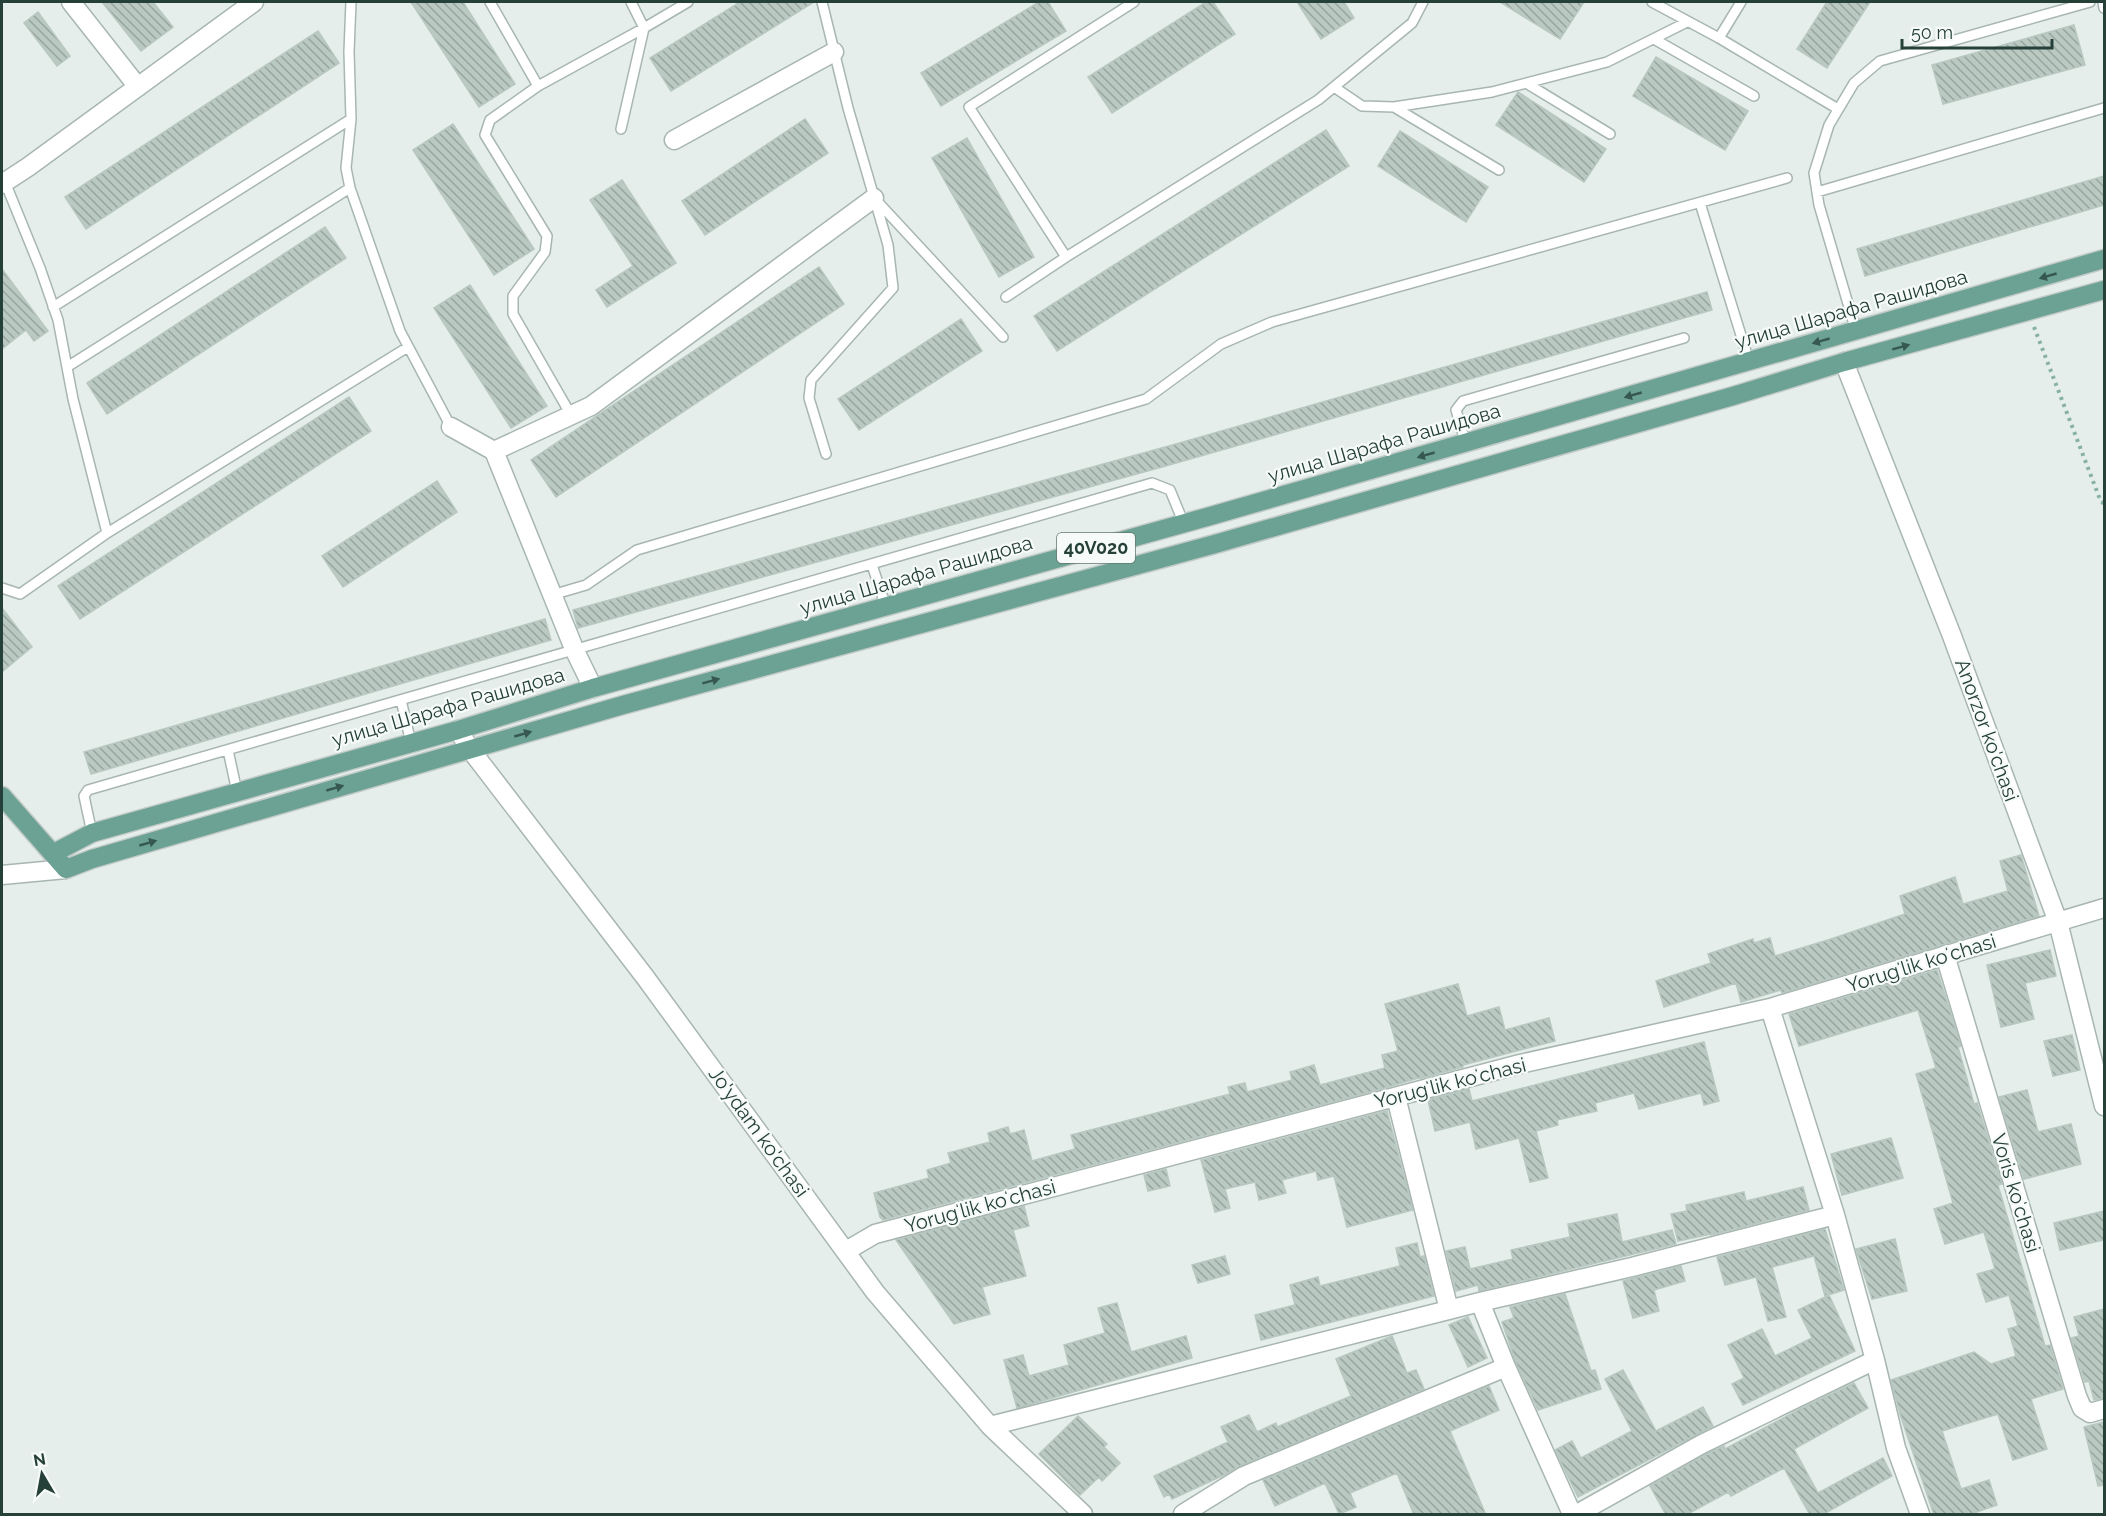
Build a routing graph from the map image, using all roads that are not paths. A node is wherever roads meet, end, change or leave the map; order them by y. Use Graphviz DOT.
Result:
graph roads {
  1 [pos="71,2"];
  2 [pos="254,2"];
  3 [pos="351,2"];
  4 [pos="490,2"];
  5 [pos="631,2"];
  6 [pos="688,2"];
  7 [pos="822,2"];
  8 [pos="1134,2"];
  9 [pos="1423,2"];
  10 [pos="1652,2"];
  11 [pos="1741,2"];
  12 [pos="2090,2"];
  13 [pos="2103,2"];
  14 [pos="2104,8"];
  15 [pos="1687,22"];
  16 [pos="644,28"];
  17 [pos="1719,38"];
  18 [pos="1654,39"];
  19 [pos="834,52"];
  20 [pos="1526,83"];
  21 [pos="538,86"];
  22 [pos="138,87"];
  23 [pos="1334,87"];
  24 [pos="1754,96"];
  25 [pos="1394,107"];
  26 [pos="2104,108"];
  27 [pos="1838,109"];
  28 [pos="351,119"];
  29 [pos="621,129"];
  30 [pos="1610,134"];
  31 [pos="675,140"];
  32 [pos="1498,170"];
  33 [pos="1787,178"];
  34 [pos="3,183"];
  35 [pos="350,188"];
  36 [pos="1817,192"];
  37 [pos="874,198"];
  38 [pos="1700,203"];
  39 [pos="1066,257"];
  40 [pos="2104,260"];
  41 [pos="2104,290"];
  42 [pos="1006,297"];
  43 [pos="53,307"];
  44 [pos="1856,331"];
  45 [pos="1003,338"];
  46 [pos="1684,338"];
  47 [pos="408,347"];
  48 [pos="1749,361"];
  49 [pos="1844,362"];
  50 [pos="67,367"];
  51 [pos="571,415"];
  52 [pos="451,427"];
  53 [pos="1466,444"];
  54 [pos="494,451"];
  55 [pos="826,454"];
  56 [pos="1207,517"];
  57 [pos="1184,524"];
  58 [pos="103,536"];
  59 [pos="1215,544"];
  60 [pos="872,565"];
  61 [pos="2,588"];
  62 [pos="552,596"];
  63 [pos="886,607"];
  64 [pos="575,651"];
  65 [pos="593,688"];
  66 [pos="401,700"];
  67 [pos="458,730"];
  68 [pos="411,743"];
  69 [pos="470,749"];
  70 [pos="228,750"];
  71 [pos="237,792"];
  72 [pos="2,796"];
  73 [pos="89,834"];
  74 [pos="54,853"];
  75 [pos="66,868"];
  76 [pos="2,873"];
  77 [pos="2104,908"];
  78 [pos="2058,922"];
  79 [pos="1945,955"];
  80 [pos="1770,1008"];
  81 [pos="1396,1097"];
  82 [pos="2104,1106"];
  83 [pos="1835,1215"];
  84 [pos="846,1251"];
  85 [pos="1480,1302"];
  86 [pos="1449,1310"];
  87 [pos="1875,1360"];
  88 [pos="1506,1367"];
  89 [pos="2104,1409"];
  90 [pos="990,1426"];
  91 [pos="1083,1515"];
  92 [pos="1183,1515"];
  93 [pos="1572,1515"];
  94 [pos="1577,1515"];
  95 [pos="1920,1515"];
  1 -- 22 [label="street"];
  2 -- 22 [label="street"];
  3 -- 28 [label="lane"];
  4 -- 21 [label="lane"];
  5 -- 16 [label="lane"];
  6 -- 16 [label="lane"];
  7 -- 19 [label="lane"];
  8 -- 39 [label="lane"];
  9 -- 23 [label="lane"];
  10 -- 15 [label="lane"];
  11 -- 17 [label="lane"];
  12 -- 27 [label="lane"];
  13 -- 14 [label="lane"];
  15 -- 17 [label="lane"];
  15 -- 18 [label="lane"];
  16 -- 21 [label="lane"];
  16 -- 29 [label="lane"];
  17 -- 27 [label="lane"];
  18 -- 20 [label="lane"];
  18 -- 24 [label="lane"];
  19 -- 31 [label="street"];
  19 -- 37 [label="lane"];
  20 -- 25 [label="lane"];
  20 -- 30 [label="lane"];
  21 -- 51 [label="lane"];
  22 -- 34 [label="street"];
  23 -- 25 [label="lane"];
  23 -- 39 [label="lane"];
  25 -- 32 [label="lane"];
  26 -- 36 [label="lane"];
  27 -- 36 [label="lane"];
  28 -- 35 [label="lane"];
  28 -- 43 [label="lane"];
  33 -- 38 [label="lane"];
  34 -- 43 [label="lane"];
  35 -- 47 [label="lane"];
  35 -- 50 [label="lane"];
  36 -- 44 [label="lane"];
  37 -- 45 [label="lane"];
  37 -- 51 [label="street"];
  37 -- 55 [label="lane"];
  38 -- 48 [label="lane"];
  38 -- 62 [label="lane"];
  39 -- 42 [label="lane"];
  40 -- 44 [label="main road, улица Шарафа Рашидова / 40V020, one-way"];
  49 -- 41 [label="main road, one-way"];
  43 -- 50 [label="lane"];
  44 -- 48 [label="main road, улица Шарафа Рашидова / 40V020, one-way"];
  46 -- 53 [label="lane"];
  47 -- 52 [label="lane"];
  47 -- 58 [label="lane"];
  48 -- 53 [label="main road, улица Шарафа Рашидова / 40V020, one-way"];
  49 -- 59 [label="main road"];
  49 -- 78 [label="street, Anorzor ko'chasi"];
  50 -- 58 [label="lane"];
  51 -- 54 [label="street"];
  52 -- 54 [label="street"];
  53 -- 56 [label="main road, улица Шарафа Рашидова / 40V020, one-way"];
  54 -- 62 [label="street"];
  56 -- 57 [label="main road, улица Шарафа Рашидова / 40V020"];
  56 -- 59 [label="main road"];
  57 -- 60 [label="lane"];
  57 -- 63 [label="main road, улица Шарафа Рашидова / 40V020"];
  58 -- 61 [label="lane"];
  69 -- 59 [label="main road, one-way"];
  60 -- 63 [label="lane"];
  60 -- 64 [label="lane"];
  62 -- 64 [label="street"];
  63 -- 65 [label="main road, улица Шарафа Рашидова / 40V020"];
  64 -- 65 [label="street"];
  64 -- 66 [label="lane"];
  65 -- 67 [label="main road, улица Шарафа Рашидова / 40V020"];
  66 -- 68 [label="lane"];
  66 -- 70 [label="lane"];
  67 -- 68 [label="main road, улица Шарафа Рашидова / 40V020"];
  67 -- 69 [label="street, Jo'ydam ko'chasi"];
  68 -- 71 [label="main road, улица Шарафа Рашидова / 40V020"];
  75 -- 69 [label="main road, one-way"];
  69 -- 84 [label="street, Jo'ydam ko'chasi"];
  70 -- 71 [label="lane"];
  70 -- 73 [label="lane"];
  71 -- 73 [label="main road, улица Шарафа Рашидова / 40V020"];
  72 -- 74 [label="main road"];
  73 -- 74 [label="main road, 40V020"];
  74 -- 75 [label="main road"];
  74 -- 76 [label="street"];
  75 -- 76 [label="street"];
  77 -- 78 [label="street, Yorugʻlik koʻchasi"];
  78 -- 79 [label="street, Yorugʻlik koʻchasi"];
  78 -- 82 [label="street, Anorzor ko'chasi"];
  79 -- 80 [label="street, Yorugʻlik koʻchasi"];
  79 -- 89 [label="street, Voris koʻchasi"];
  80 -- 81 [label="street, Yorugʻlik koʻchasi"];
  80 -- 83 [label="street"];
  81 -- 84 [label="street, Yorugʻlik koʻchasi"];
  81 -- 86 [label="street"];
  83 -- 85 [label="street"];
  83 -- 87 [label="street"];
  84 -- 90 [label="street, Jo'ydam ko'chasi"];
  85 -- 86 [label="street"];
  85 -- 88 [label="street"];
  86 -- 90 [label="street"];
  87 -- 94 [label="street"];
  87 -- 95 [label="street"];
  88 -- 92 [label="street"];
  88 -- 93 [label="street"];
  90 -- 91 [label="street, Jo'ydam ko'chasi"];
}
